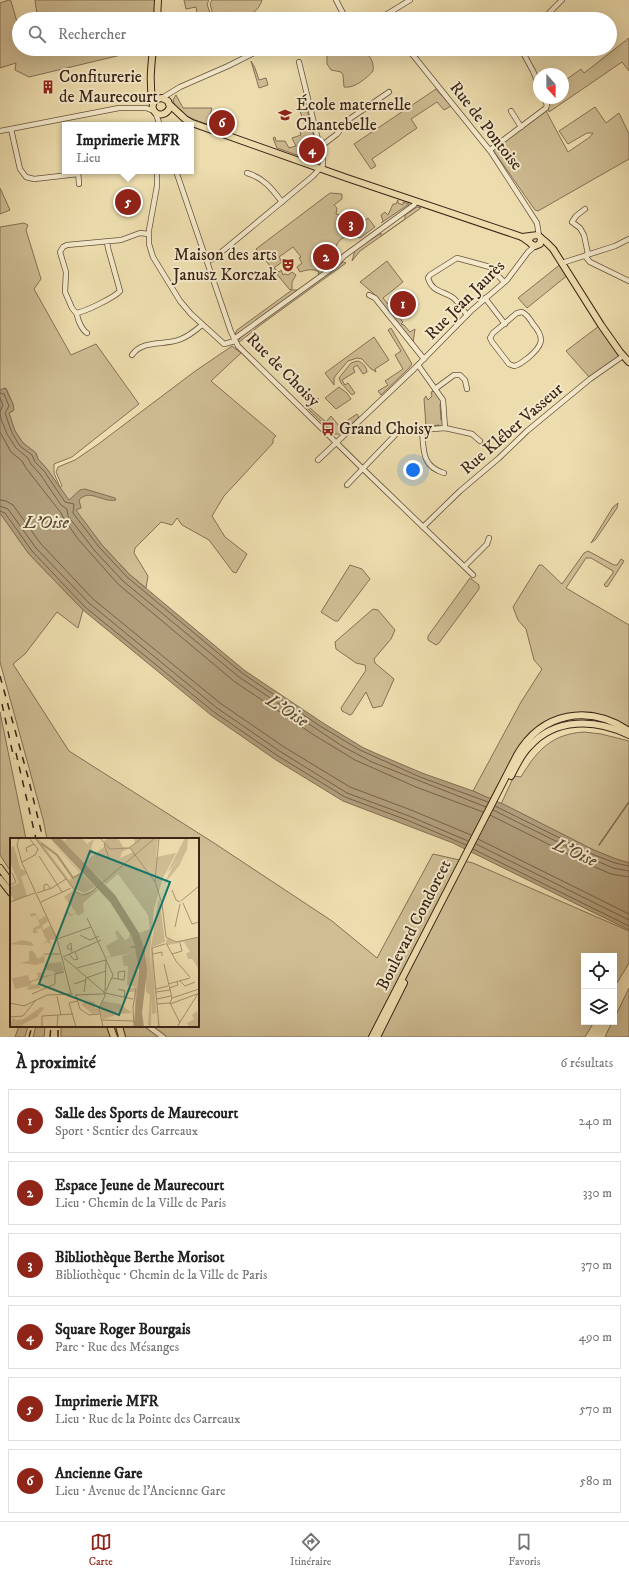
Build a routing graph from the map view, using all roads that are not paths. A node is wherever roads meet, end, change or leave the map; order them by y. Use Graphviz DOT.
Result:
graph roads {
  1 [pos="158,0"];
  2 [pos="336,0"];
  3 [pos="410,0"];
  4 [pos="562,0"];
  5 [pos="157,12"];
  6 [pos="342,12"];
  7 [pos="393,12"];
  8 [pos="550,12"];
  9 [pos="152,56"];
  10 [pos="249,56"];
  11 [pos="414,56"];
  12 [pos="525,56"];
  13 [pos="299,62"];
  14 [pos="533,70"];
  15 [pos="150,88"];
  16 [pos="176,90"];
  17 [pos="389,92"];
  18 [pos="160,98"];
  19 [pos="153,104"];
  20 [pos="169,104"];
  21 [pos="545,104"];
  22 [pos="146,108"];
  23 [pos="511,111"];
  24 [pos="155,112"];
  25 [pos="165,114"];
  26 [pos="184,118"];
  27 [pos="158,119"];
  28 [pos="157,122"];
  29 [pos="160,122"];
  30 [pos="163,122"];
  31 [pos="190,122"];
  32 [pos="194,124"];
  33 [pos="521,127"];
  34 [pos="12,129"];
  35 [pos="0,131"];
  36 [pos="320,147"];
  37 [pos="490,150"];
  38 [pos="320,169"];
  39 [pos="247,173"];
  40 [pos="71,174"];
  41 [pos="78,174"];
  42 [pos="157,174"];
  43 [pos="177,174"];
  44 [pos="79,184"];
  45 [pos="282,202"];
  46 [pos="418,202"];
  47 [pos="585,209"];
  48 [pos="149,234"];
  49 [pos="629,239"];
  50 [pos="535,240"];
  51 [pos="107,242"];
  52 [pos="587,255"];
  53 [pos="207,261"];
  54 [pos="562,262"];
  55 [pos="629,281"];
  56 [pos="504,282"];
  57 [pos="369,295"];
  58 [pos="485,298"];
  59 [pos="77,313"];
  60 [pos="467,315"];
  61 [pos="505,324"];
  62 [pos="202,325"];
  63 [pos="87,333"];
  64 [pos="234,340"];
  65 [pos="132,355"];
  66 [pos="623,356"];
  67 [pos="424,359"];
  68 [pos="629,362"];
  69 [pos="418,365"];
  70 [pos="435,389"];
  71 [pos="467,389"];
  72 [pos="445,428"];
  73 [pos="422,430"];
  74 [pos="480,441"];
  75 [pos="336,443"];
  76 [pos="318,460"];
  77 [pos="362,468"];
  78 [pos="444,473"];
  79 [pos="347,484"];
  80 [pos="423,527"];
  81 [pos="489,538"];
  82 [pos="464,566"];
  83 [pos="473,575"];
  84 [pos="629,731"];
  85 [pos="629,735"];
  86 [pos="509,775"];
  87 [pos="0,868"];
  88 [pos="0,879"];
  89 [pos="10,882"];
  90 [pos="10,893"];
  91 [pos="402,982"];
  92 [pos="110,1027"];
  93 [pos="118,1027"];
  94 [pos="149,1027"];
  95 [pos="114,1037"];
  96 [pos="122,1037"];
  97 [pos="163,1037"];
  98 [pos="372,1037"];
  99 [pos="377,1037"];
  1 -- 5 [label="main road"];
  2 -- 6 [label="street"];
  3 -- 7 [label="street"];
  4 -- 8 [label="street"];
  9 -- 15 [label="main road"];
  10 -- 16 [label="street"];
  11 -- 37 [label="street, Rue de Pontoise"];
  12 -- 14 [label="street"];
  13 -- 36 [label="street"];
  15 -- 18 [label="main road"];
  15 -- 19 [label="main road"];
  16 -- 18 [label="street"];
  16 -- 20 [label="street"];
  17 -- 36 [label="street"];
  18 -- 19 [label="main road"];
  18 -- 20 [label="main road"];
  19 -- 22 [label="street"];
  19 -- 24 [label="main road"];
  20 -- 25 [label="main road"];
  20 -- 26 [label="main road"];
  21 -- 33 [label="street"];
  22 -- 24 [label="street"];
  22 -- 34 [label="street"];
  23 -- 33 [label="street"];
  24 -- 25 [label="main road"];
  24 -- 27 [label="street"];
  25 -- 26 [label="main road"];
  25 -- 30 [label="street"];
  26 -- 31 [label="main road"];
  27 -- 28 [label="street"];
  27 -- 29 [label="street"];
  32 -- 38 [label="main road"];
  33 -- 37 [label="street"];
  34 -- 35 [label="street"];
  34 -- 40 [label="street"];
  36 -- 38 [label="street"];
  37 -- 50 [label="street, Rue de Pontoise"];
  38 -- 45 [label="street"];
  38 -- 46 [label="main road"];
  39 -- 45 [label="street"];
  41 -- 44 [label="street"];
  42 -- 48 [label="street"];
  43 -- 53 [label="street, Rue de Choisy"];
  45 -- 53 [label="street"];
  46 -- 50 [label="main road"];
  46 -- 64 [label="street"];
  47 -- 52 [label="street"];
  48 -- 51 [label="street"];
  48 -- 62 [label="street"];
  49 -- 52 [label="street"];
  50 -- 54 [label="main road"];
  50 -- 56 [label="street, Rue Jean Jaurès"];
  51 -- 59 [label="street"];
  51 -- 59 [label="street"];
  52 -- 54 [label="street"];
  52 -- 55 [label="street"];
  53 -- 64 [label="street, Rue de Choisy"];
  54 -- 66 [label="main road"];
  56 -- 58 [label="street, Rue Jean Jaurès"];
  56 -- 60 [label="street"];
  57 -- 67 [label="street"];
  58 -- 60 [label="street, Rue Jean Jaurès"];
  58 -- 61 [label="street"];
  59 -- 63 [label="street"];
  60 -- 67 [label="street, Rue Jean Jaurès"];
  61 -- 61 [label="street"];
  62 -- 64 [label="street"];
  62 -- 65 [label="street"];
  64 -- 75 [label="street, Rue de Choisy"];
  66 -- 68 [label="main road"];
  66 -- 80 [label="street, Rue Kléber Vasseur"];
  67 -- 69 [label="street, Rue Jean Jaurès"];
  69 -- 70 [label="street"];
  69 -- 75 [label="street, Rue Jean Jaurès"];
  70 -- 71 [label="street"];
  70 -- 72 [label="street"];
  72 -- 73 [label="street"];
  72 -- 74 [label="street"];
  73 -- 77 [label="street"];
  73 -- 78 [label="street"];
  75 -- 76 [label="street"];
  75 -- 77 [label="street, Rue de Choisy"];
  77 -- 79 [label="street"];
  77 -- 80 [label="street, Rue de Choisy"];
  80 -- 82 [label="street, Rue de Choisy"];
  81 -- 82 [label="street"];
  82 -- 83 [label="street, Rue de Choisy"];
  84 -- 86 [label="main road"];
  85 -- 86 [label="main road"];
  86 -- 91 [label="main road, Boulevard Condorcet"];
  87 -- 89 [label="main road"];
  88 -- 90 [label="main road"];
  91 -- 98 [label="main road, Boulevard Condorcet"];
  91 -- 99 [label="main road, Boulevard Condorcet"];
  92 -- 95 [label="main road"];
  93 -- 96 [label="main road"];
  94 -- 97 [label="street"];
}
